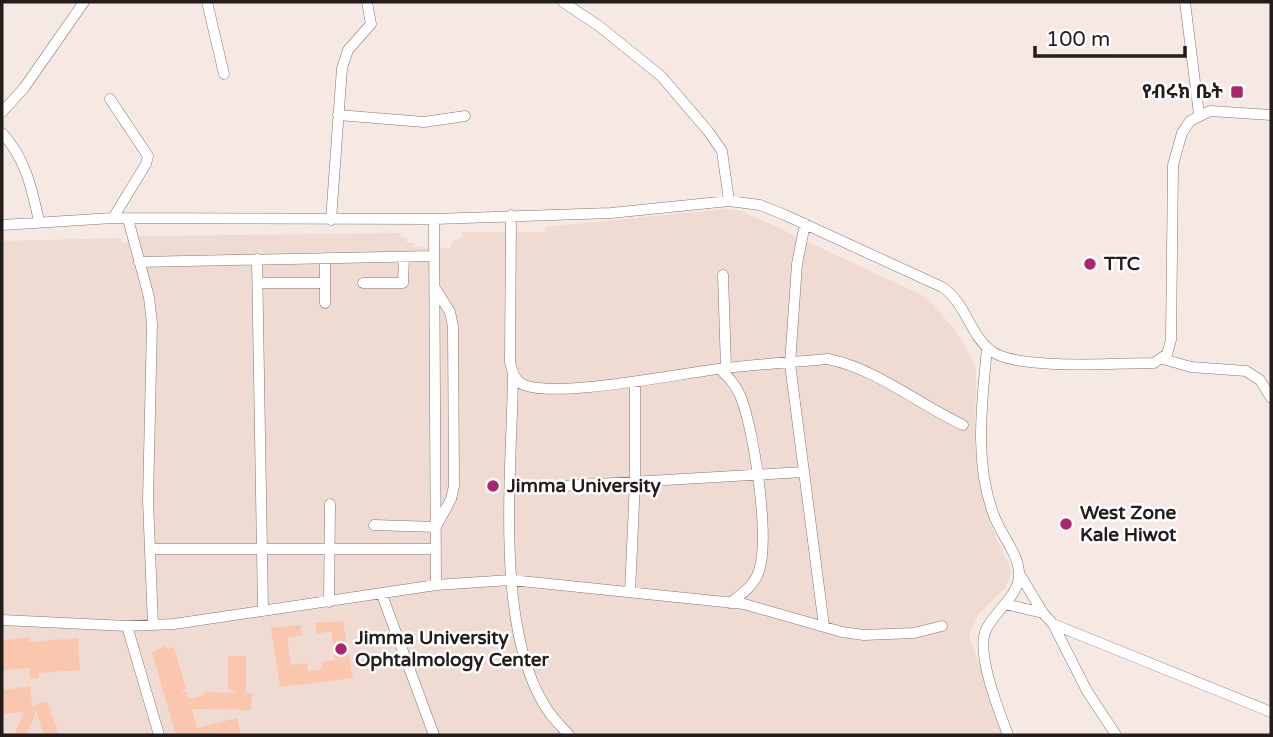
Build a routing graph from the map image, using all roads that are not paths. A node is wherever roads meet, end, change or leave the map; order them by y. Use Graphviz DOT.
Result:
graph roads {
  1 [pos="83,2"];
  2 [pos="207,2"];
  3 [pos="367,2"];
  4 [pos="563,2"];
  5 [pos="1185,2"];
  6 [pos="224,74"];
  7 [pos="110,99"];
  8 [pos="2,111"];
  9 [pos="1199,114"];
  10 [pos="338,115"];
  11 [pos="1271,115"];
  12 [pos="465,116"];
  13 [pos="2,133"];
  14 [pos="729,201"];
  15 [pos="511,215"];
  16 [pos="113,218"];
  17 [pos="128,219"];
  18 [pos="331,219"];
  19 [pos="434,219"];
  20 [pos="39,221"];
  21 [pos="805,224"];
  22 [pos="2,225"];
  23 [pos="434,256"];
  24 [pos="404,257"];
  25 [pos="325,258"];
  26 [pos="257,259"];
  27 [pos="139,262"];
  28 [pos="723,275"];
  29 [pos="258,283"];
  30 [pos="325,283"];
  31 [pos="363,283"];
  32 [pos="435,288"];
  33 [pos="326,303"];
  34 [pos="987,348"];
  35 [pos="1163,359"];
  36 [pos="790,364"];
  37 [pos="723,368"];
  38 [pos="513,374"];
  39 [pos="635,382"];
  40 [pos="1271,398"];
  41 [pos="963,425"];
  42 [pos="803,472"];
  43 [pos="758,475"];
  44 [pos="635,481"];
  45 [pos="511,489"];
  46 [pos="330,504"];
  47 [pos="374,526"];
  48 [pos="436,527"];
  49 [pos="150,549"];
  50 [pos="436,549"];
  51 [pos="329,550"];
  52 [pos="262,551"];
  53 [pos="1019,573"];
  54 [pos="511,580"];
  55 [pos="436,585"];
  56 [pos="630,592"];
  57 [pos="382,595"];
  58 [pos="329,602"];
  59 [pos="730,603"];
  60 [pos="1005,604"];
  61 [pos="263,610"];
  62 [pos="1043,613"];
  63 [pos="2,620"];
  64 [pos="1053,624"];
  65 [pos="153,625"];
  66 [pos="824,625"];
  67 [pos="127,626"];
  68 [pos="942,626"];
  69 [pos="1271,712"];
  70 [pos="159,735"];
  71 [pos="435,735"];
  72 [pos="569,735"];
  73 [pos="1008,735"];
  74 [pos="1116,735"];
  1 -- 8 [label="street"];
  2 -- 6 [label="street"];
  3 -- 10 [label="street"];
  4 -- 14 [label="street"];
  5 -- 9 [label="street"];
  7 -- 16 [label="street"];
  9 -- 11 [label="street"];
  9 -- 35 [label="street"];
  10 -- 12 [label="street"];
  10 -- 18 [label="street"];
  13 -- 20 [label="street"];
  14 -- 15 [label="street"];
  14 -- 21 [label="street"];
  15 -- 19 [label="street"];
  15 -- 38 [label="street"];
  16 -- 17 [label="street"];
  16 -- 20 [label="street"];
  17 -- 18 [label="street"];
  17 -- 27 [label="street"];
  18 -- 19 [label="street"];
  19 -- 23 [label="street"];
  20 -- 22 [label="street"];
  21 -- 34 [label="street"];
  21 -- 36 [label="street"];
  23 -- 24 [label="street"];
  23 -- 32 [label="street"];
  24 -- 25 [label="street"];
  24 -- 31 [label="street"];
  25 -- 26 [label="street"];
  25 -- 30 [label="street"];
  26 -- 27 [label="street"];
  26 -- 29 [label="street"];
  27 -- 49 [label="street"];
  28 -- 37 [label="street"];
  29 -- 30 [label="street"];
  29 -- 52 [label="street"];
  30 -- 33 [label="street"];
  32 -- 48 [label="street"];
  32 -- 48 [label="street"];
  34 -- 35 [label="street"];
  34 -- 53 [label="street"];
  35 -- 40 [label="street"];
  36 -- 37 [label="street"];
  36 -- 41 [label="street"];
  36 -- 42 [label="street"];
  37 -- 39 [label="street"];
  37 -- 43 [label="street"];
  38 -- 39 [label="street"];
  38 -- 45 [label="street"];
  39 -- 44 [label="street"];
  42 -- 43 [label="street"];
  42 -- 66 [label="street"];
  43 -- 44 [label="street"];
  43 -- 59 [label="street"];
  44 -- 45 [label="street"];
  44 -- 56 [label="street"];
  45 -- 54 [label="street"];
  46 -- 51 [label="street"];
  47 -- 48 [label="street"];
  48 -- 50 [label="street"];
  49 -- 52 [label="street"];
  49 -- 65 [label="street"];
  50 -- 51 [label="street"];
  50 -- 55 [label="street"];
  51 -- 52 [label="street"];
  51 -- 58 [label="street"];
  52 -- 61 [label="street"];
  53 -- 60 [label="street"];
  53 -- 62 [label="street"];
  54 -- 55 [label="street"];
  54 -- 56 [label="street"];
  54 -- 72 [label="street"];
  55 -- 57 [label="street"];
  56 -- 59 [label="street"];
  57 -- 58 [label="street"];
  57 -- 71 [label="street"];
  58 -- 61 [label="street"];
  59 -- 66 [label="street"];
  60 -- 62 [label="street"];
  60 -- 73 [label="street"];
  61 -- 65 [label="street"];
  62 -- 64 [label="street"];
  63 -- 67 [label="street"];
  64 -- 69 [label="street"];
  64 -- 74 [label="street"];
  65 -- 67 [label="street"];
  66 -- 68 [label="street"];
  67 -- 70 [label="street"];
}
